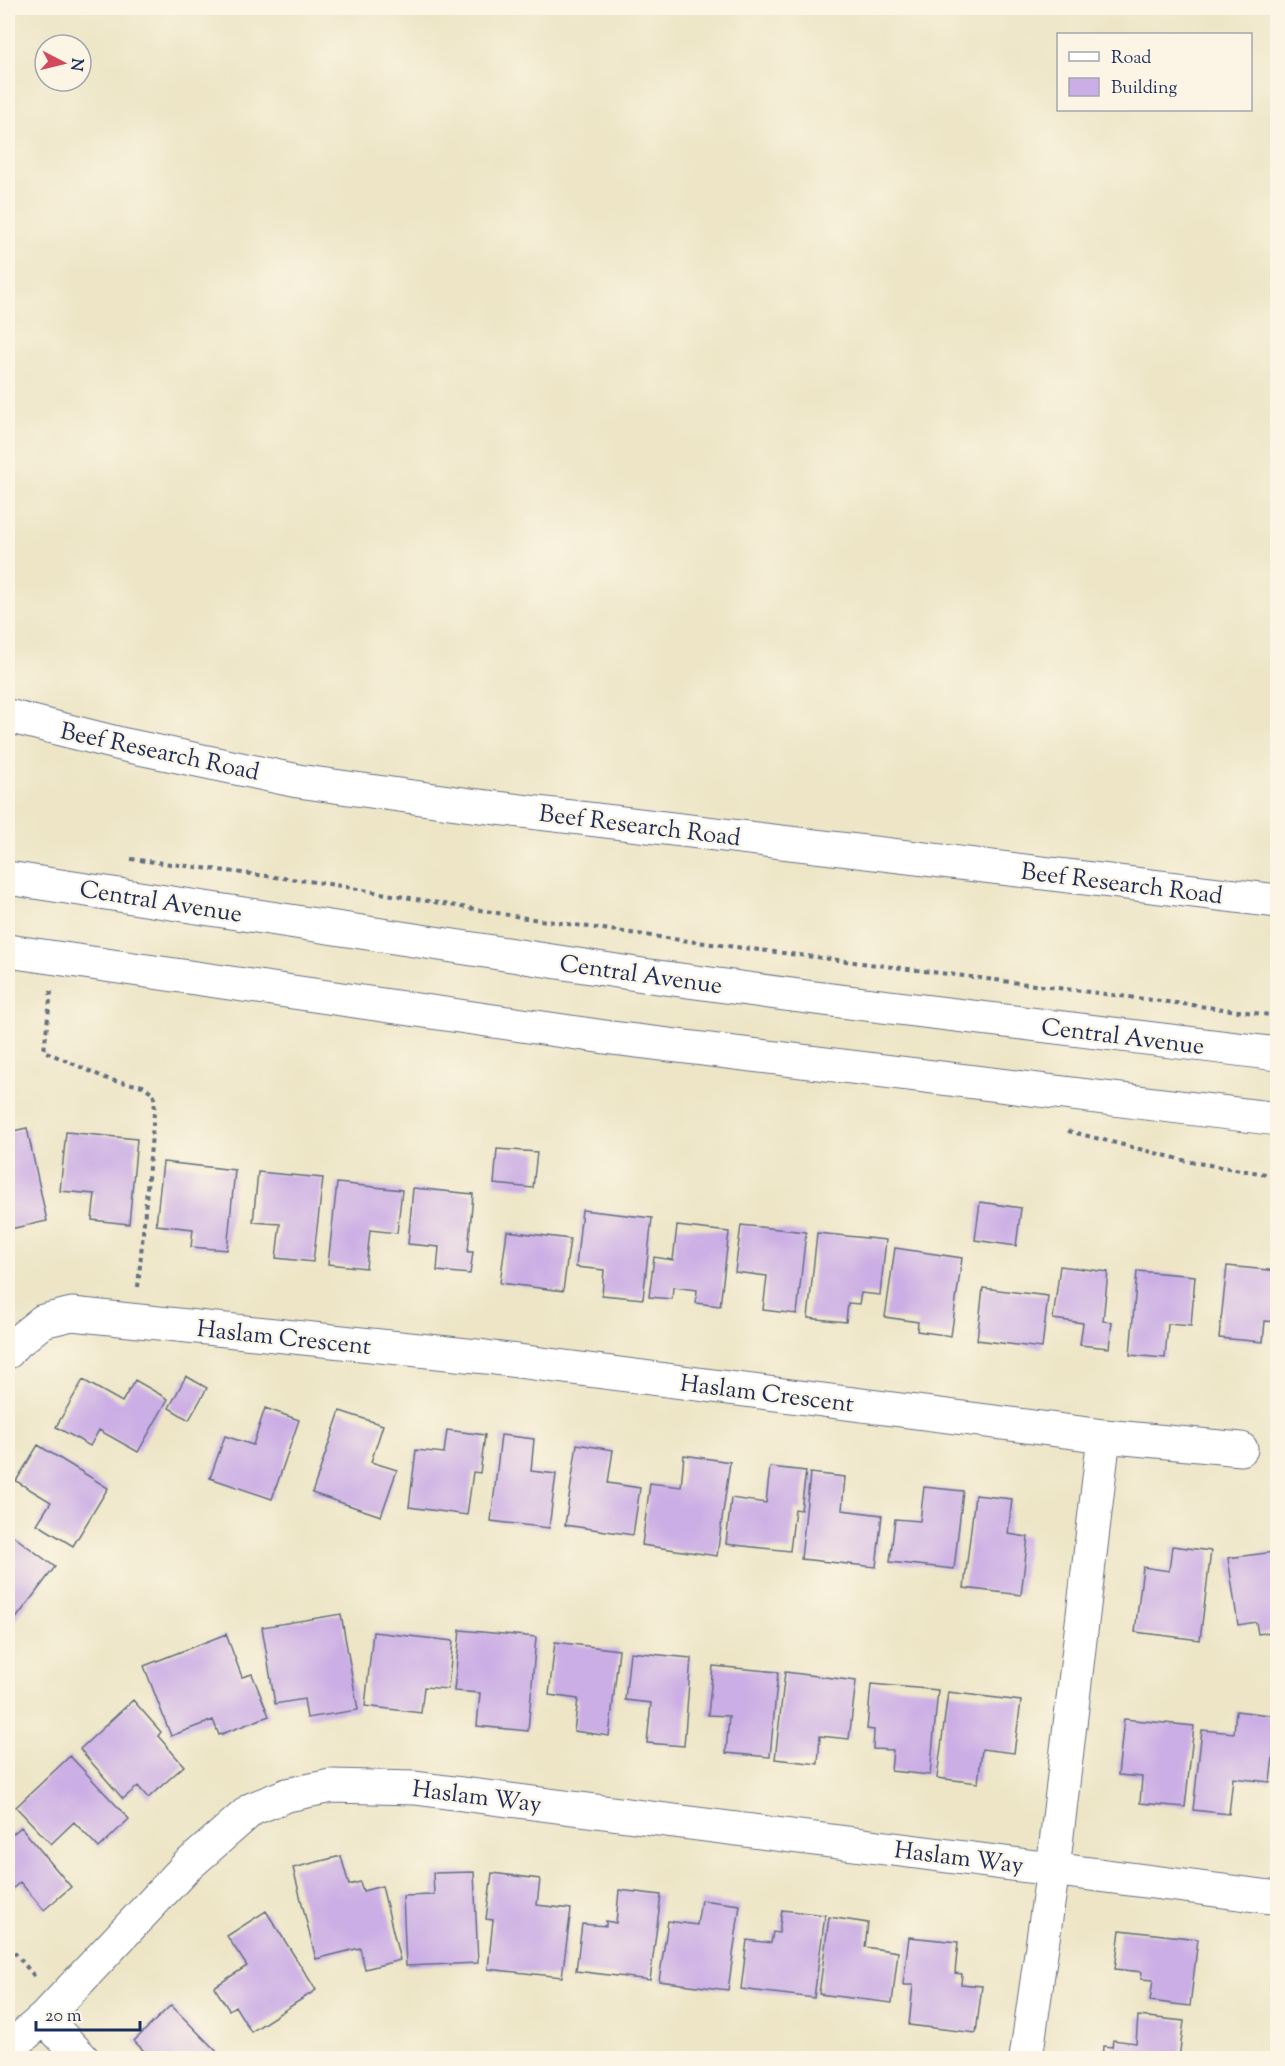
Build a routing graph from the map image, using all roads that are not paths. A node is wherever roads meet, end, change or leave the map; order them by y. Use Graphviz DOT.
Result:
graph roads {
  1 [pos="8,717"];
  2 [pos="8,878"];
  3 [pos="1278,901"];
  4 [pos="8,951"];
  5 [pos="1278,1054"];
  6 [pos="1278,1119"];
  7 [pos="8,1352"];
  8 [pos="1104,1436"];
  9 [pos="1240,1449"];
  10 [pos="1053,1869"];
  11 [pos="1278,1898"];
  12 [pos="44,2019"];
  13 [pos="8,2049"];
  14 [pos="82,2058"];
  15 [pos="1026,2058"];
  1 -- 3 [label="street, Beef Research Road"];
  2 -- 5 [label="street, Central Avenue"];
  4 -- 6 [label="street"];
  7 -- 8 [label="street, Haslam Crescent"];
  8 -- 9 [label="street, Haslam Crescent"];
  8 -- 10 [label="street"];
  10 -- 11 [label="street"];
  10 -- 12 [label="street, Haslam Way"];
  10 -- 15 [label="street"];
  12 -- 13 [label="street, Haslam Way"];
  12 -- 14 [label="street"];
}
